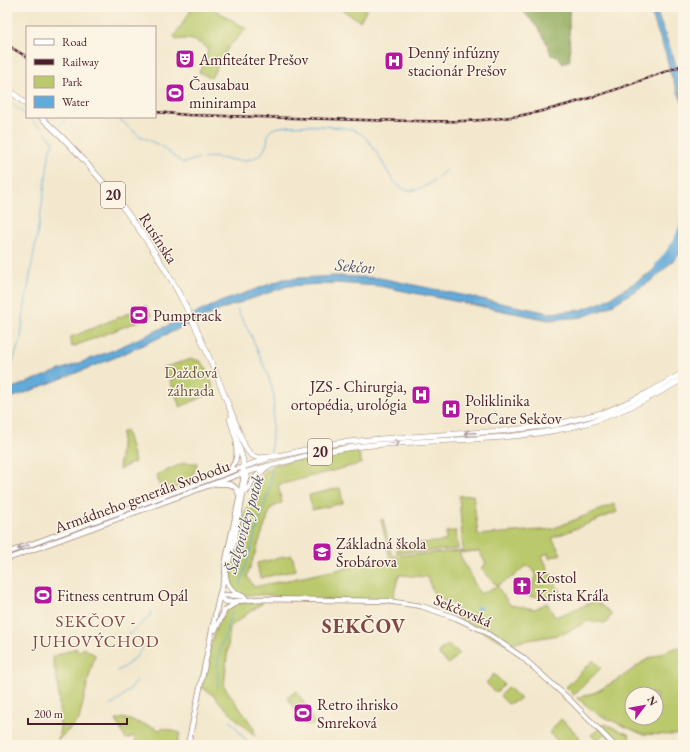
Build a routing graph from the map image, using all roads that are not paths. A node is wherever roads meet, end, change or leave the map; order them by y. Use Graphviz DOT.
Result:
graph roads {
  1 [pos="7,88"];
  2 [pos="26,104"];
  3 [pos="42,118"];
  4 [pos="683,373"];
  5 [pos="683,379"];
  6 [pos="224,395"];
  7 [pos="230,416"];
  8 [pos="245,447"];
  9 [pos="278,456"];
  10 [pos="270,465"];
  11 [pos="245,466"];
  12 [pos="229,471"];
  13 [pos="245,473"];
  14 [pos="213,484"];
  15 [pos="239,496"];
  16 [pos="240,514"];
  17 [pos="7,553"];
  18 [pos="7,559"];
  19 [pos="225,573"];
  20 [pos="219,597"];
  21 [pos="246,597"];
  22 [pos="260,599"];
  23 [pos="239,601"];
  24 [pos="210,643"];
  25 [pos="188,745"];
  26 [pos="614,745"];
  1 -- 2 [label="main road"];
  3 -- 6 [label="main road, Rusínska / 20"];
  4 -- 9 [label="main road, Armádneho generála Svobodu / 20, one-way"];
  10 -- 5 [label="main road, Armádneho generála Svobodu / 20, one-way"];
  6 -- 7 [label="main road, Rusínska / 20"];
  6 -- 8 [label="main road, Rusínska / 20"];
  7 -- 11 [label="main road, Rusínska / 20"];
  7 -- 12 [label="street"];
  8 -- 9 [label="main road, Armádneho generála Svobodu / 20"];
  8 -- 11 [label="main road, Rusínska"];
  9 -- 11 [label="main road"];
  10 -- 13 [label="main road, Armádneho generála Svobodu / 20"];
  10 -- 16 [label="street"];
  11 -- 12 [label="street, Armádneho generála Svobodu"];
  11 -- 13 [label="main road"];
  12 -- 17 [label="street, Armádneho generála Svobodu, one-way"];
  13 -- 14 [label="street, Armádneho generála Svobodu"];
  13 -- 15 [label="street"];
  13 -- 16 [label="street"];
  14 -- 15 [label="street"];
  14 -- 18 [label="street, Armádneho generála Svobodu"];
  15 -- 19 [label="street"];
  16 -- 19 [label="street"];
  19 -- 20 [label="street"];
  19 -- 21 [label="street, Sekčovská"];
  20 -- 21 [label="street, Sekčovská"];
  20 -- 23 [label="street, Sekčovská"];
  20 -- 24 [label="street"];
  21 -- 22 [label="street, Sekčovská"];
  22 -- 23 [label="street, Sekčovská"];
  22 -- 26 [label="street, Sekčovská"];
  23 -- 24 [label="street"];
  24 -- 25 [label="street"];
}
